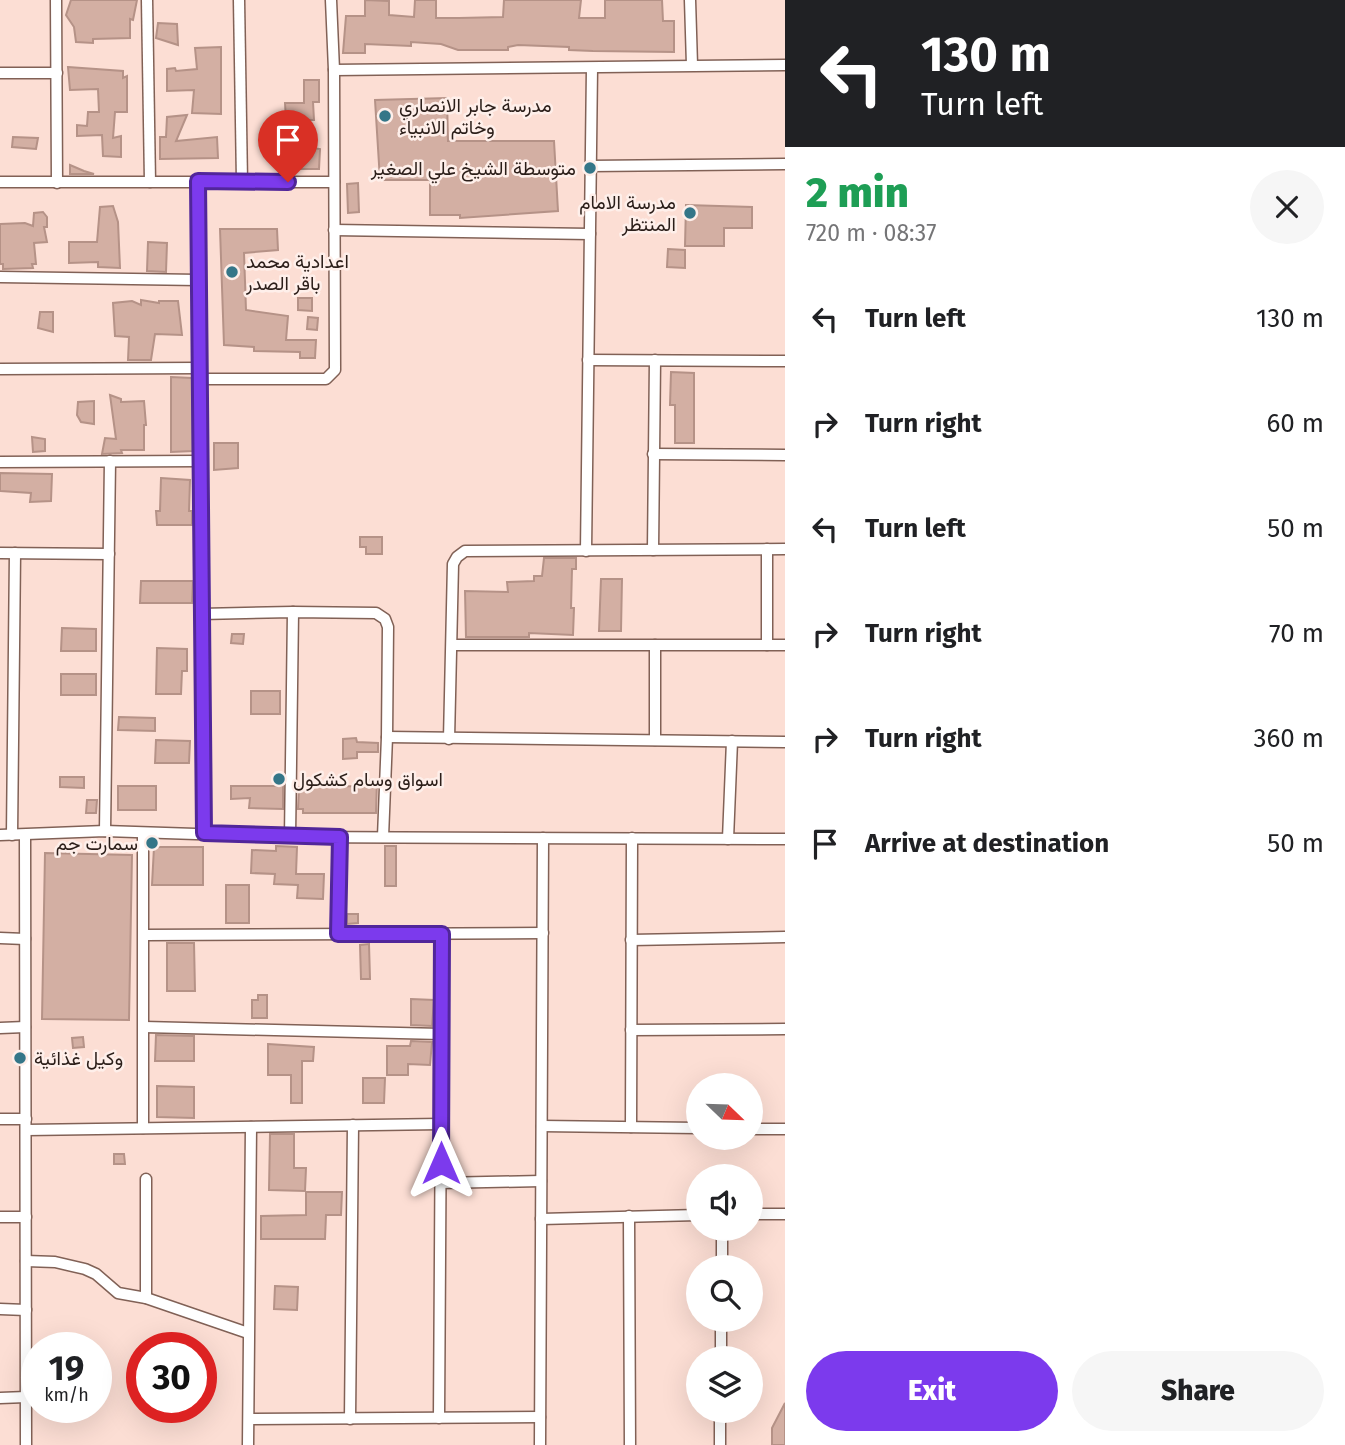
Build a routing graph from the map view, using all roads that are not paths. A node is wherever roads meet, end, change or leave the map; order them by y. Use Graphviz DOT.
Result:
graph roads {
  1 [pos="57,0"];
  2 [pos="147,0"];
  3 [pos="239,0"];
  4 [pos="331,0"];
  5 [pos="690,0"];
  6 [pos="692,65"];
  7 [pos="785,65"];
  8 [pos="592,68"];
  9 [pos="334,70"];
  10 [pos="0,73"];
  11 [pos="57,73"];
  12 [pos="785,164"];
  13 [pos="590,166"];
  14 [pos="198,181"];
  15 [pos="0,182"];
  16 [pos="150,182"];
  17 [pos="242,182"];
  18 [pos="334,182"];
  19 [pos="57,184"];
  20 [pos="334,230"];
  21 [pos="590,234"];
  22 [pos="0,277"];
  23 [pos="199,280"];
  24 [pos="588,360"];
  25 [pos="655,360"];
  26 [pos="785,360"];
  27 [pos="0,369"];
  28 [pos="199,374"];
  29 [pos="653,454"];
  30 [pos="785,455"];
  31 [pos="110,461"];
  32 [pos="200,461"];
  33 [pos="0,462"];
  34 [pos="785,549"];
  35 [pos="653,550"];
  36 [pos="767,550"];
  37 [pos="586,551"];
  38 [pos="0,553"];
  39 [pos="15,553"];
  40 [pos="109,554"];
  41 [pos="293,611"];
  42 [pos="201,614"];
  43 [pos="13,637"];
  44 [pos="0,638"];
  45 [pos="452,645"];
  46 [pos="655,645"];
  47 [pos="767,645"];
  48 [pos="785,645"];
  49 [pos="6,730"];
  50 [pos="387,737"];
  51 [pos="449,739"];
  52 [pos="655,740"];
  53 [pos="732,741"];
  54 [pos="785,741"];
  55 [pos="105,831"];
  56 [pos="143,833"];
  57 [pos="204,833"];
  58 [pos="6,835"];
  59 [pos="25,835"];
  60 [pos="290,837"];
  61 [pos="340,837"];
  62 [pos="383,837"];
  63 [pos="543,838"];
  64 [pos="632,838"];
  65 [pos="728,839"];
  66 [pos="785,839"];
  67 [pos="543,933"];
  68 [pos="338,934"];
  69 [pos="442,934"];
  70 [pos="144,935"];
  71 [pos="785,937"];
  72 [pos="0,938"];
  73 [pos="25,939"];
  74 [pos="631,940"];
  75 [pos="25,1027"];
  76 [pos="144,1027"];
  77 [pos="0,1028"];
  78 [pos="785,1029"];
  79 [pos="631,1030"];
  80 [pos="441,1034"];
  81 [pos="0,1119"];
  82 [pos="26,1124"];
  83 [pos="441,1124"];
  84 [pos="353,1125"];
  85 [pos="542,1126"];
  86 [pos="250,1127"];
  87 [pos="631,1127"];
  88 [pos="143,1128"];
  89 [pos="686,1128"];
  90 [pos="763,1129"];
  91 [pos="785,1129"];
  92 [pos="146,1179"];
  93 [pos="541,1181"];
  94 [pos="440,1183"];
  95 [pos="785,1213"];
  96 [pos="763,1214"];
  97 [pos="686,1215"];
  98 [pos="629,1216"];
  99 [pos="0,1217"];
  100 [pos="26,1217"];
  101 [pos="541,1219"];
  102 [pos="26,1261"];
  103 [pos="146,1298"];
  104 [pos="0,1309"];
  105 [pos="26,1310"];
  106 [pos="26,1332"];
  107 [pos="248,1333"];
  108 [pos="21,1397"];
  109 [pos="0,1398"];
  110 [pos="540,1417"];
  111 [pos="439,1418"];
  112 [pos="249,1419"];
  113 [pos="350,1419"];
  114 [pos="26,1423"];
  115 [pos="720,1423"];
  116 [pos="26,1445"];
  117 [pos="248,1445"];
  118 [pos="540,1445"];
  119 [pos="630,1445"];
  120 [pos="720,1445"];
  1 -- 11 [label="street"];
  2 -- 16 [label="street"];
  3 -- 17 [label="street"];
  4 -- 9 [label="street"];
  5 -- 6 [label="street"];
  6 -- 7 [label="street"];
  6 -- 8 [label="street"];
  8 -- 9 [label="street"];
  8 -- 13 [label="street"];
  9 -- 18 [label="street"];
  10 -- 11 [label="street"];
  11 -- 19 [label="street"];
  12 -- 13 [label="street"];
  13 -- 21 [label="street"];
  14 -- 16 [label="street"];
  14 -- 17 [label="street"];
  14 -- 23 [label="street"];
  15 -- 19 [label="street"];
  16 -- 19 [label="street"];
  17 -- 18 [label="street"];
  18 -- 20 [label="street"];
  20 -- 21 [label="street"];
  20 -- 28 [label="street"];
  21 -- 24 [label="street"];
  22 -- 23 [label="street"];
  23 -- 28 [label="street"];
  24 -- 25 [label="street"];
  24 -- 37 [label="street"];
  25 -- 26 [label="street"];
  25 -- 29 [label="street"];
  27 -- 28 [label="street"];
  28 -- 32 [label="street"];
  29 -- 30 [label="street"];
  29 -- 35 [label="street"];
  31 -- 32 [label="street"];
  31 -- 33 [label="street"];
  31 -- 40 [label="street"];
  32 -- 42 [label="street"];
  34 -- 36 [label="street"];
  35 -- 36 [label="street"];
  35 -- 37 [label="street"];
  36 -- 47 [label="street"];
  37 -- 45 [label="street"];
  38 -- 39 [label="street"];
  39 -- 40 [label="street"];
  39 -- 43 [label="street"];
  40 -- 55 [label="street"];
  41 -- 42 [label="street"];
  41 -- 50 [label="street"];
  41 -- 60 [label="street"];
  42 -- 57 [label="street"];
  43 -- 44 [label="street"];
  43 -- 49 [label="street"];
  45 -- 46 [label="street"];
  45 -- 51 [label="street"];
  46 -- 47 [label="street"];
  46 -- 52 [label="street"];
  47 -- 48 [label="street"];
  49 -- 58 [label="street"];
  50 -- 51 [label="street"];
  50 -- 62 [label="street"];
  51 -- 52 [label="street"];
  52 -- 53 [label="street"];
  53 -- 54 [label="street"];
  53 -- 65 [label="street"];
  55 -- 56 [label="street"];
  55 -- 59 [label="street"];
  56 -- 57 [label="street"];
  56 -- 70 [label="street"];
  57 -- 60 [label="street"];
  58 -- 59 [label="street"];
  59 -- 73 [label="street"];
  60 -- 61 [label="street"];
  61 -- 62 [label="street"];
  61 -- 68 [label="street"];
  62 -- 63 [label="street"];
  63 -- 64 [label="street"];
  63 -- 67 [label="street"];
  64 -- 65 [label="street"];
  64 -- 74 [label="street"];
  65 -- 66 [label="street"];
  67 -- 69 [label="street"];
  67 -- 85 [label="street"];
  68 -- 69 [label="street"];
  68 -- 70 [label="street"];
  69 -- 80 [label="street"];
  70 -- 76 [label="street"];
  71 -- 74 [label="street"];
  72 -- 73 [label="street"];
  73 -- 75 [label="street"];
  74 -- 79 [label="street"];
  75 -- 77 [label="street"];
  75 -- 82 [label="street"];
  76 -- 80 [label="street"];
  76 -- 88 [label="street"];
  78 -- 79 [label="street"];
  79 -- 87 [label="street"];
  80 -- 83 [label="street"];
  81 -- 82 [label="street"];
  82 -- 88 [label="street"];
  82 -- 100 [label="street"];
  83 -- 84 [label="street"];
  83 -- 94 [label="street"];
  84 -- 86 [label="street"];
  84 -- 113 [label="street"];
  85 -- 87 [label="street"];
  85 -- 93 [label="street"];
  86 -- 88 [label="street"];
  86 -- 107 [label="street"];
  87 -- 89 [label="street"];
  90 -- 91 [label="street"];
  92 -- 103 [label="street"];
  93 -- 94 [label="street"];
  93 -- 101 [label="street"];
  94 -- 111 [label="street"];
  95 -- 96 [label="street"];
  97 -- 98 [label="street"];
  98 -- 101 [label="street"];
  98 -- 119 [label="street"];
  99 -- 100 [label="street"];
  100 -- 102 [label="street"];
  101 -- 110 [label="street"];
  102 -- 103 [label="street"];
  102 -- 105 [label="street"];
  103 -- 107 [label="street"];
  104 -- 105 [label="street"];
  105 -- 106 [label="street"];
  107 -- 112 [label="street"];
  108 -- 109 [label="street"];
  110 -- 111 [label="street"];
  110 -- 118 [label="street"];
  111 -- 113 [label="street"];
  112 -- 113 [label="street"];
  112 -- 117 [label="street"];
  114 -- 116 [label="street"];
  115 -- 120 [label="street"];
}
